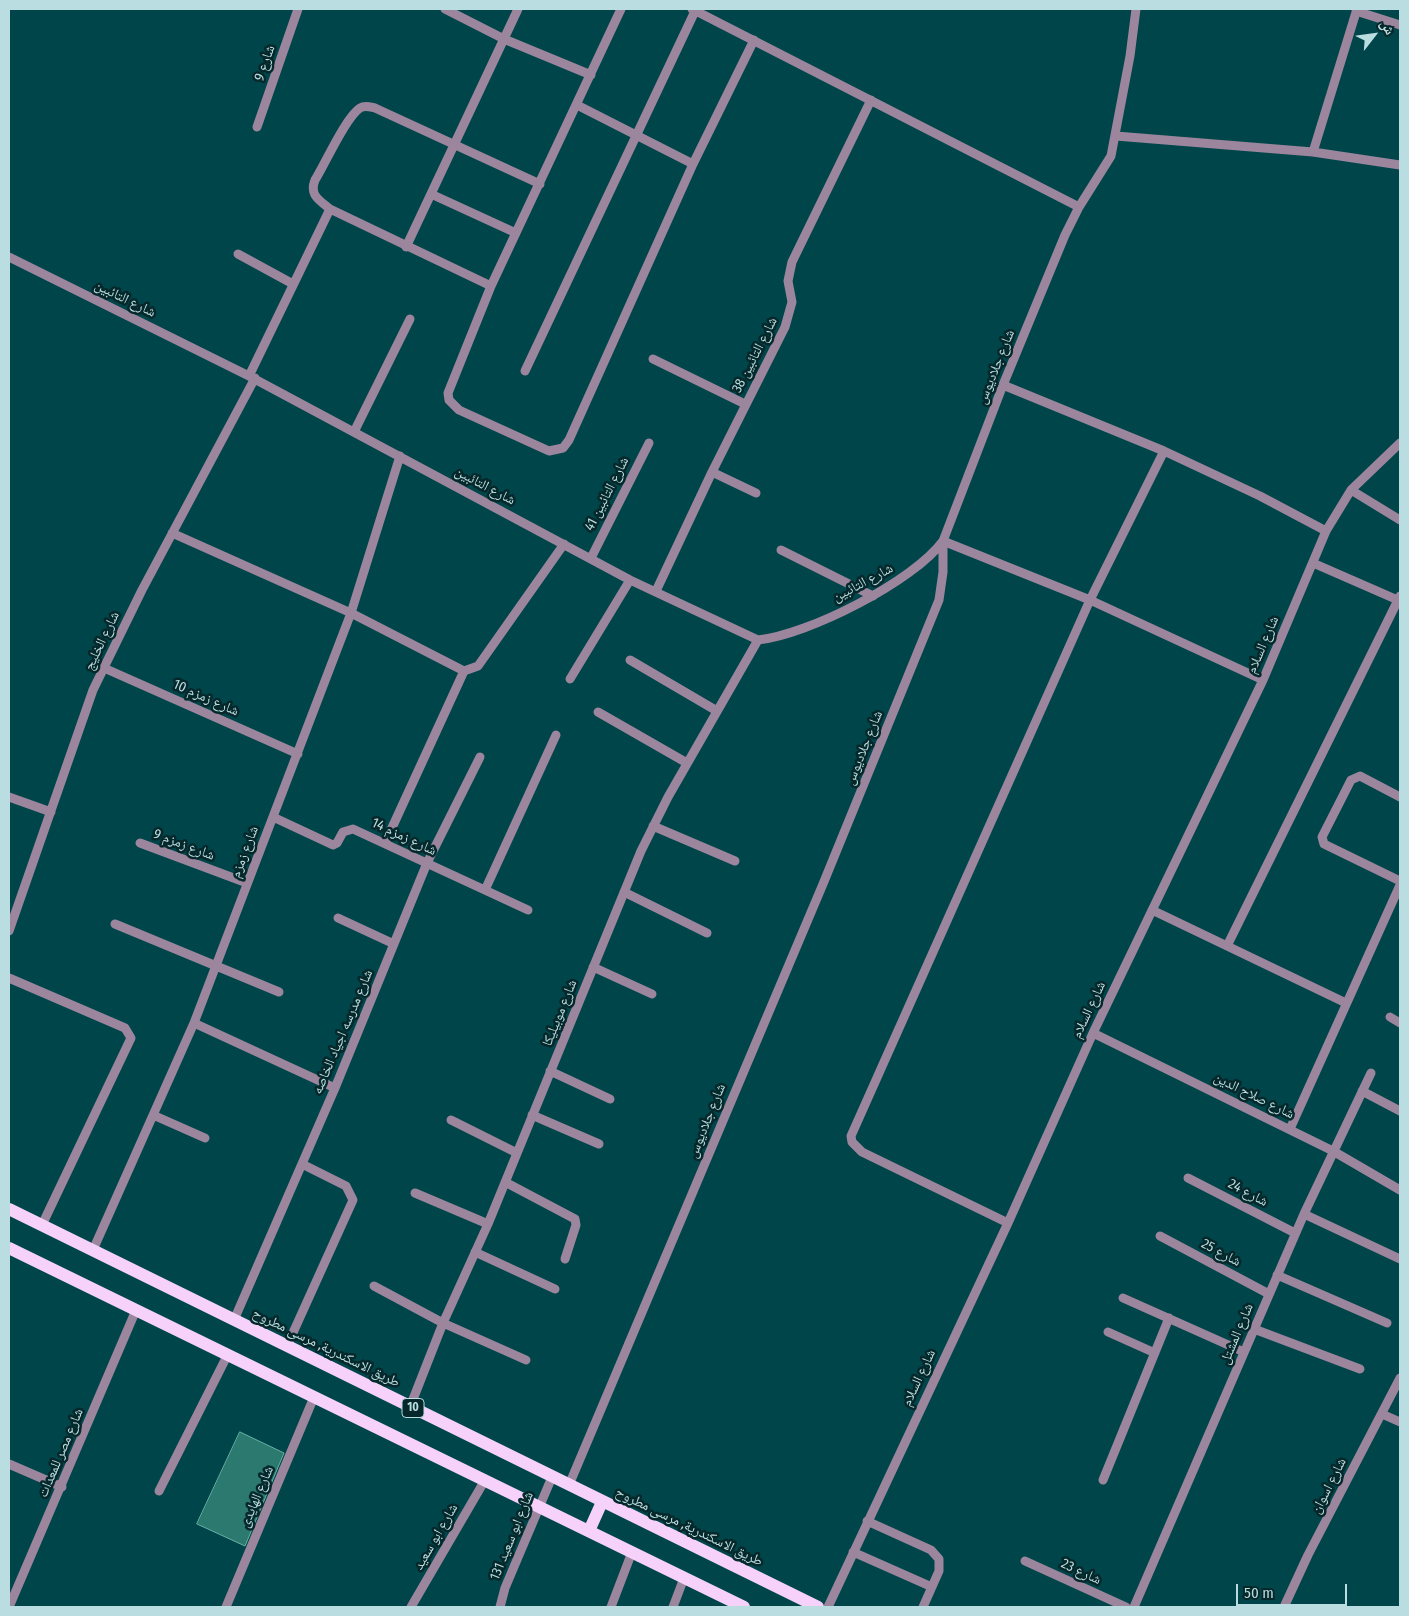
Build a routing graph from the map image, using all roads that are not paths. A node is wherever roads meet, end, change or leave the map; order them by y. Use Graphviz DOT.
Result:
graph roads {
  1 [pos="298,9"];
  2 [pos="445,9"];
  3 [pos="518,9"];
  4 [pos="621,9"];
  5 [pos="694,9"];
  6 [pos="1136,9"];
  7 [pos="1356,10"];
  8 [pos="1400,25"];
  9 [pos="504,39"];
  10 [pos="754,40"];
  11 [pos="591,75"];
  12 [pos="871,100"];
  13 [pos="577,105"];
  14 [pos="257,127"];
  15 [pos="636,134"];
  16 [pos="1116,136"];
  17 [pos="455,144"];
  18 [pos="1313,152"];
  19 [pos="693,164"];
  20 [pos="1400,165"];
  21 [pos="540,184"];
  22 [pos="431,194"];
  23 [pos="1079,207"];
  24 [pos="330,209"];
  25 [pos="516,233"];
  26 [pos="406,247"];
  27 [pos="238,254"];
  28 [pos="9,258"];
  29 [pos="294,284"];
  30 [pos="491,286"];
  31 [pos="410,319"];
  32 [pos="653,359"];
  33 [pos="525,371"];
  34 [pos="252,377"];
  35 [pos="1002,385"];
  36 [pos="745,404"];
  37 [pos="354,432"];
  38 [pos="649,443"];
  39 [pos="1400,443"];
  40 [pos="1164,451"];
  41 [pos="400,456"];
  42 [pos="712,472"];
  43 [pos="1351,490"];
  44 [pos="756,493"];
  45 [pos="1400,520"];
  46 [pos="1326,531"];
  47 [pos="172,533"];
  48 [pos="944,541"];
  49 [pos="564,544"];
  50 [pos="781,550"];
  51 [pos="591,558"];
  52 [pos="1313,563"];
  53 [pos="630,580"];
  54 [pos="656,591"];
  55 [pos="873,596"];
  56 [pos="1400,599"];
  57 [pos="1090,600"];
  58 [pos="351,614"];
  59 [pos="758,640"];
  60 [pos="630,660"];
  61 [pos="104,668"];
  62 [pos="464,671"];
  63 [pos="570,679"];
  64 [pos="1263,680"];
  65 [pos="717,711"];
  66 [pos="598,712"];
  67 [pos="556,735"];
  68 [pos="298,754"];
  69 [pos="480,757"];
  70 [pos="687,763"];
  71 [pos="9,797"];
  72 [pos="1400,797"];
  73 [pos="51,812"];
  74 [pos="273,817"];
  75 [pos="654,826"];
  76 [pos="140,843"];
  77 [pos="385,843"];
  78 [pos="734,861"];
  79 [pos="427,863"];
  80 [pos="1400,881"];
  81 [pos="247,883"];
  82 [pos="1400,885"];
  83 [pos="485,890"];
  84 [pos="624,892"];
  85 [pos="528,910"];
  86 [pos="1152,910"];
  87 [pos="338,918"];
  88 [pos="115,924"];
  89 [pos="9,932"];
  90 [pos="707,933"];
  91 [pos="394,944"];
  92 [pos="1227,946"];
  93 [pos="216,964"];
  94 [pos="593,967"];
  95 [pos="9,978"];
  96 [pos="279,992"];
  97 [pos="652,994"];
  98 [pos="1346,1003"];
  99 [pos="1390,1018"];
  100 [pos="194,1023"];
  101 [pos="1400,1023"];
  102 [pos="1093,1033"];
  103 [pos="550,1071"];
  104 [pos="1371,1073"];
  105 [pos="334,1088"];
  106 [pos="1362,1091"];
  107 [pos="610,1099"];
  108 [pos="1400,1111"];
  109 [pos="153,1114"];
  110 [pos="532,1115"];
  111 [pos="451,1120"];
  112 [pos="1290,1129"];
  113 [pos="205,1138"];
  114 [pos="599,1144"];
  115 [pos="1333,1151"];
  116 [pos="517,1153"];
  117 [pos="302,1164"];
  118 [pos="1188,1178"];
  119 [pos="505,1182"];
  120 [pos="1400,1190"];
  121 [pos="414,1193"];
  122 [pos="9,1209"];
  123 [pos="1304,1214"];
  124 [pos="1008,1223"];
  125 [pos="488,1224"];
  126 [pos="42,1225"];
  127 [pos="1295,1233"];
  128 [pos="1160,1236"];
  129 [pos="9,1248"];
  130 [pos="93,1250"];
  131 [pos="476,1252"];
  132 [pos="565,1259"];
  133 [pos="1400,1259"];
  134 [pos="1277,1275"];
  135 [pos="374,1286"];
  136 [pos="555,1289"];
  137 [pos="1269,1294"];
  138 [pos="1123,1298"];
  139 [pos="136,1310"];
  140 [pos="1169,1318"];
  141 [pos="234,1320"];
  142 [pos="443,1323"];
  143 [pos="1387,1323"];
  144 [pos="1254,1329"];
  145 [pos="1108,1332"];
  146 [pos="287,1346"];
  147 [pos="1244,1352"];
  148 [pos="1155,1353"];
  149 [pos="228,1354"];
  150 [pos="526,1360"];
  151 [pos="1360,1369"];
  152 [pos="1400,1378"];
  153 [pos="314,1397"];
  154 [pos="410,1407"];
  155 [pos="1382,1414"];
  156 [pos="1400,1422"];
  157 [pos="9,1464"];
  158 [pos="552,1477"];
  159 [pos="485,1480"];
  160 [pos="1103,1480"];
  161 [pos="569,1485"];
  162 [pos="62,1487"];
  163 [pos="159,1491"];
  164 [pos="602,1502"];
  165 [pos="539,1507"];
  166 [pos="867,1521"];
  167 [pos="589,1531"];
  168 [pos="632,1552"];
  169 [pos="853,1552"];
  170 [pos="1025,1561"];
  171 [pos="684,1578"];
  172 [pos="932,1587"];
  173 [pos="9,1607"];
  174 [pos="226,1607"];
  175 [pos="411,1607"];
  176 [pos="500,1607"];
  177 [pos="611,1607"];
  178 [pos="673,1607"];
  179 [pos="744,1607"];
  180 [pos="818,1607"];
  181 [pos="828,1607"];
  182 [pos="923,1607"];
  183 [pos="1126,1607"];
  184 [pos="1134,1607"];
  185 [pos="1284,1607"];
  1 -- 14 [label="street, شارع 9"];
  2 -- 9 [label="street"];
  3 -- 9 [label="street"];
  4 -- 11 [label="street"];
  5 -- 10 [label="street"];
  5 -- 15 [label="street"];
  6 -- 16 [label="street, شارع جلاديوس"];
  7 -- 8 [label="street"];
  7 -- 18 [label="street"];
  9 -- 11 [label="street"];
  9 -- 17 [label="street"];
  10 -- 12 [label="street"];
  10 -- 19 [label="street"];
  11 -- 13 [label="street"];
  12 -- 23 [label="street"];
  12 -- 36 [label="street, شارع التائبين 38"];
  13 -- 15 [label="street"];
  13 -- 21 [label="street"];
  15 -- 19 [label="street"];
  15 -- 33 [label="street"];
  16 -- 18 [label="street"];
  16 -- 23 [label="street, شارع جلاديوس"];
  17 -- 21 [label="street"];
  17 -- 22 [label="street"];
  17 -- 24 [label="street"];
  18 -- 20 [label="street"];
  19 -- 30 [label="street"];
  21 -- 25 [label="street"];
  22 -- 25 [label="street"];
  22 -- 26 [label="street"];
  23 -- 35 [label="street, شارع جلاديوس"];
  24 -- 26 [label="street"];
  24 -- 29 [label="street, شارع الخليج"];
  25 -- 30 [label="street"];
  26 -- 30 [label="street"];
  27 -- 29 [label="street"];
  28 -- 34 [label="street, شارع التائبين"];
  29 -- 34 [label="street, شارع الخليج"];
  31 -- 37 [label="street"];
  32 -- 36 [label="street"];
  34 -- 37 [label="street, شارع التائبين"];
  34 -- 47 [label="street, شارع الخليج"];
  35 -- 40 [label="street"];
  35 -- 48 [label="street, شارع جلاديوس"];
  36 -- 42 [label="street, شارع التائبين 38"];
  37 -- 41 [label="street, شارع التائبين"];
  38 -- 51 [label="street, شارع التائبين 41"];
  39 -- 43 [label="street, شارع السلام"];
  40 -- 46 [label="street"];
  40 -- 57 [label="street"];
  41 -- 49 [label="street, شارع التائبين"];
  41 -- 58 [label="street, شارع زمزم"];
  42 -- 44 [label="street"];
  42 -- 54 [label="street, شارع التائبين 38"];
  43 -- 45 [label="street"];
  43 -- 46 [label="street, شارع السلام"];
  46 -- 52 [label="street, شارع السلام"];
  47 -- 58 [label="street"];
  47 -- 61 [label="street, شارع الخليج"];
  48 -- 55 [label="street, شارع التائبين"];
  48 -- 57 [label="street"];
  48 -- 161 [label="street, شارع جلاديوس"];
  49 -- 51 [label="street, شارع التائبين"];
  49 -- 62 [label="street"];
  50 -- 55 [label="street"];
  51 -- 53 [label="street, شارع التائبين"];
  52 -- 56 [label="street"];
  52 -- 64 [label="street, شارع السلام"];
  53 -- 54 [label="street, شارع التائبين"];
  53 -- 63 [label="street"];
  54 -- 59 [label="street, شارع التائبين"];
  55 -- 59 [label="street, شارع التائبين"];
  56 -- 92 [label="street"];
  57 -- 64 [label="street"];
  57 -- 124 [label="street"];
  58 -- 62 [label="street"];
  58 -- 68 [label="street, شارع زمزم"];
  59 -- 65 [label="street, شارع موبيليكا"];
  60 -- 65 [label="street"];
  61 -- 68 [label="street, شارع زمزم 10"];
  61 -- 73 [label="street, شارع الخليج"];
  62 -- 77 [label="street"];
  64 -- 86 [label="street, شارع السلام"];
  65 -- 70 [label="street, شارع موبيليكا"];
  66 -- 70 [label="street"];
  67 -- 83 [label="street"];
  68 -- 74 [label="street, شارع زمزم"];
  69 -- 79 [label="street, شارع مدرسه اجياد الخاصه"];
  70 -- 75 [label="street, شارع موبيليكا"];
  71 -- 73 [label="street"];
  72 -- 80 [label="street"];
  73 -- 89 [label="street, شارع الخليج"];
  74 -- 77 [label="street, شارع زمزم 14"];
  74 -- 81 [label="street, شارع زمزم"];
  75 -- 78 [label="street"];
  75 -- 84 [label="street, شارع موبيليكا"];
  76 -- 81 [label="street, شارع زمزم 9"];
  77 -- 79 [label="street, شارع زمزم 14"];
  79 -- 83 [label="street, شارع زمزم 14"];
  79 -- 91 [label="street, شارع مدرسه اجياد الخاصه"];
  81 -- 93 [label="street, شارع زمزم"];
  82 -- 98 [label="street"];
  83 -- 85 [label="street, شارع زمزم 14"];
  84 -- 90 [label="street"];
  84 -- 94 [label="street, شارع موبيليكا"];
  86 -- 92 [label="street"];
  86 -- 102 [label="street, شارع السلام"];
  87 -- 91 [label="street"];
  88 -- 93 [label="street"];
  91 -- 105 [label="street, شارع مدرسه اجياد الخاصه"];
  92 -- 98 [label="street"];
  93 -- 96 [label="street"];
  93 -- 100 [label="street, شارع زمزم"];
  94 -- 97 [label="street"];
  94 -- 103 [label="street, شارع موبيليكا"];
  95 -- 126 [label="street"];
  98 -- 112 [label="street"];
  99 -- 101 [label="street"];
  100 -- 105 [label="street"];
  100 -- 109 [label="street, شارع زمزم"];
  102 -- 112 [label="street, شارع صلاح الدين"];
  102 -- 124 [label="street, شارع السلام"];
  103 -- 107 [label="street"];
  103 -- 110 [label="street, شارع موبيليكا"];
  104 -- 106 [label="street, شارع المشتل"];
  105 -- 117 [label="street, شارع مدرسه اجياد الخاصه"];
  106 -- 108 [label="street"];
  106 -- 115 [label="street, شارع المشتل"];
  109 -- 113 [label="street"];
  109 -- 130 [label="street, شارع زمزم"];
  110 -- 114 [label="street"];
  110 -- 116 [label="street, شارع موبيليكا"];
  111 -- 116 [label="street"];
  112 -- 115 [label="street, شارع صلاح الدين"];
  115 -- 120 [label="street, شارع صلاح الدين"];
  115 -- 123 [label="street, شارع المشتل"];
  116 -- 119 [label="street, شارع موبيليكا"];
  117 -- 141 [label="street, شارع مدرسه اجياد الخاصه"];
  117 -- 146 [label="street"];
  118 -- 127 [label="street, شارع 24"];
  119 -- 125 [label="street, شارع موبيليكا"];
  119 -- 132 [label="street"];
  121 -- 125 [label="street"];
  122 -- 126 [label="main road, طريق الاسكندرية, مرسى مطروح / 10"];
  123 -- 127 [label="street, شارع المشتل"];
  123 -- 133 [label="street"];
  124 -- 166 [label="street, شارع السلام"];
  125 -- 131 [label="street, شارع موبيليكا"];
  126 -- 130 [label="main road, طريق الاسكندرية, مرسى مطروح / 10"];
  127 -- 134 [label="street, شارع المشتل"];
  128 -- 137 [label="street, شارع 25"];
  129 -- 139 [label="main road, 10"];
  130 -- 141 [label="main road, طريق الاسكندرية, مرسى مطروح / 10"];
  131 -- 136 [label="street"];
  131 -- 142 [label="street, شارع موبيليكا"];
  134 -- 137 [label="street, شارع المشتل"];
  134 -- 143 [label="street"];
  135 -- 142 [label="street"];
  137 -- 144 [label="street, شارع المشتل"];
  138 -- 140 [label="street"];
  139 -- 149 [label="main road, 10"];
  139 -- 162 [label="street, شارع مصر للمعدات"];
  140 -- 147 [label="street"];
  140 -- 148 [label="street"];
  141 -- 146 [label="main road, طريق الاسكندرية, مرسى مطروح / 10"];
  142 -- 150 [label="street"];
  142 -- 154 [label="street, شارع موبيليكا"];
  144 -- 147 [label="street, شارع المشتل"];
  144 -- 151 [label="street"];
  145 -- 148 [label="street"];
  146 -- 154 [label="main road, طريق الاسكندرية, مرسى مطروح / 10"];
  147 -- 184 [label="street, شارع المشتل"];
  148 -- 160 [label="street"];
  149 -- 153 [label="main road, 10"];
  149 -- 163 [label="street"];
  152 -- 155 [label="street, شارع اسوان"];
  153 -- 159 [label="main road, 10"];
  153 -- 174 [label="street, شارع الهايدى"];
  154 -- 158 [label="main road, طريق الاسكندرية, مرسى مطروح / 10"];
  155 -- 156 [label="street"];
  155 -- 185 [label="street, شارع اسوان"];
  157 -- 162 [label="street"];
  158 -- 161 [label="main road, طريق الاسكندرية, مرسى مطروح / 10"];
  158 -- 165 [label="street, شارع ابو سعيد 131"];
  159 -- 165 [label="main road, 10"];
  159 -- 175 [label="street, شارع ابو سعيد"];
  161 -- 164 [label="main road, طريق الاسكندرية, مرسى مطروح / 10"];
  162 -- 173 [label="street, شارع مصر للمعدات"];
  164 -- 167 [label="main road"];
  164 -- 180 [label="main road, طريق الاسكندرية, مرسى مطروح / 10"];
  165 -- 167 [label="main road, 10"];
  165 -- 176 [label="street, شارع ابو سعيد 131"];
  166 -- 169 [label="street, شارع السلام"];
  166 -- 172 [label="street"];
  167 -- 168 [label="main road, 10"];
  168 -- 171 [label="main road, 10"];
  168 -- 177 [label="street"];
  169 -- 172 [label="street"];
  169 -- 181 [label="street, شارع السلام"];
  170 -- 183 [label="street, شارع 23"];
  171 -- 178 [label="street"];
  171 -- 179 [label="main road, 10"];
  172 -- 182 [label="street"];
}
